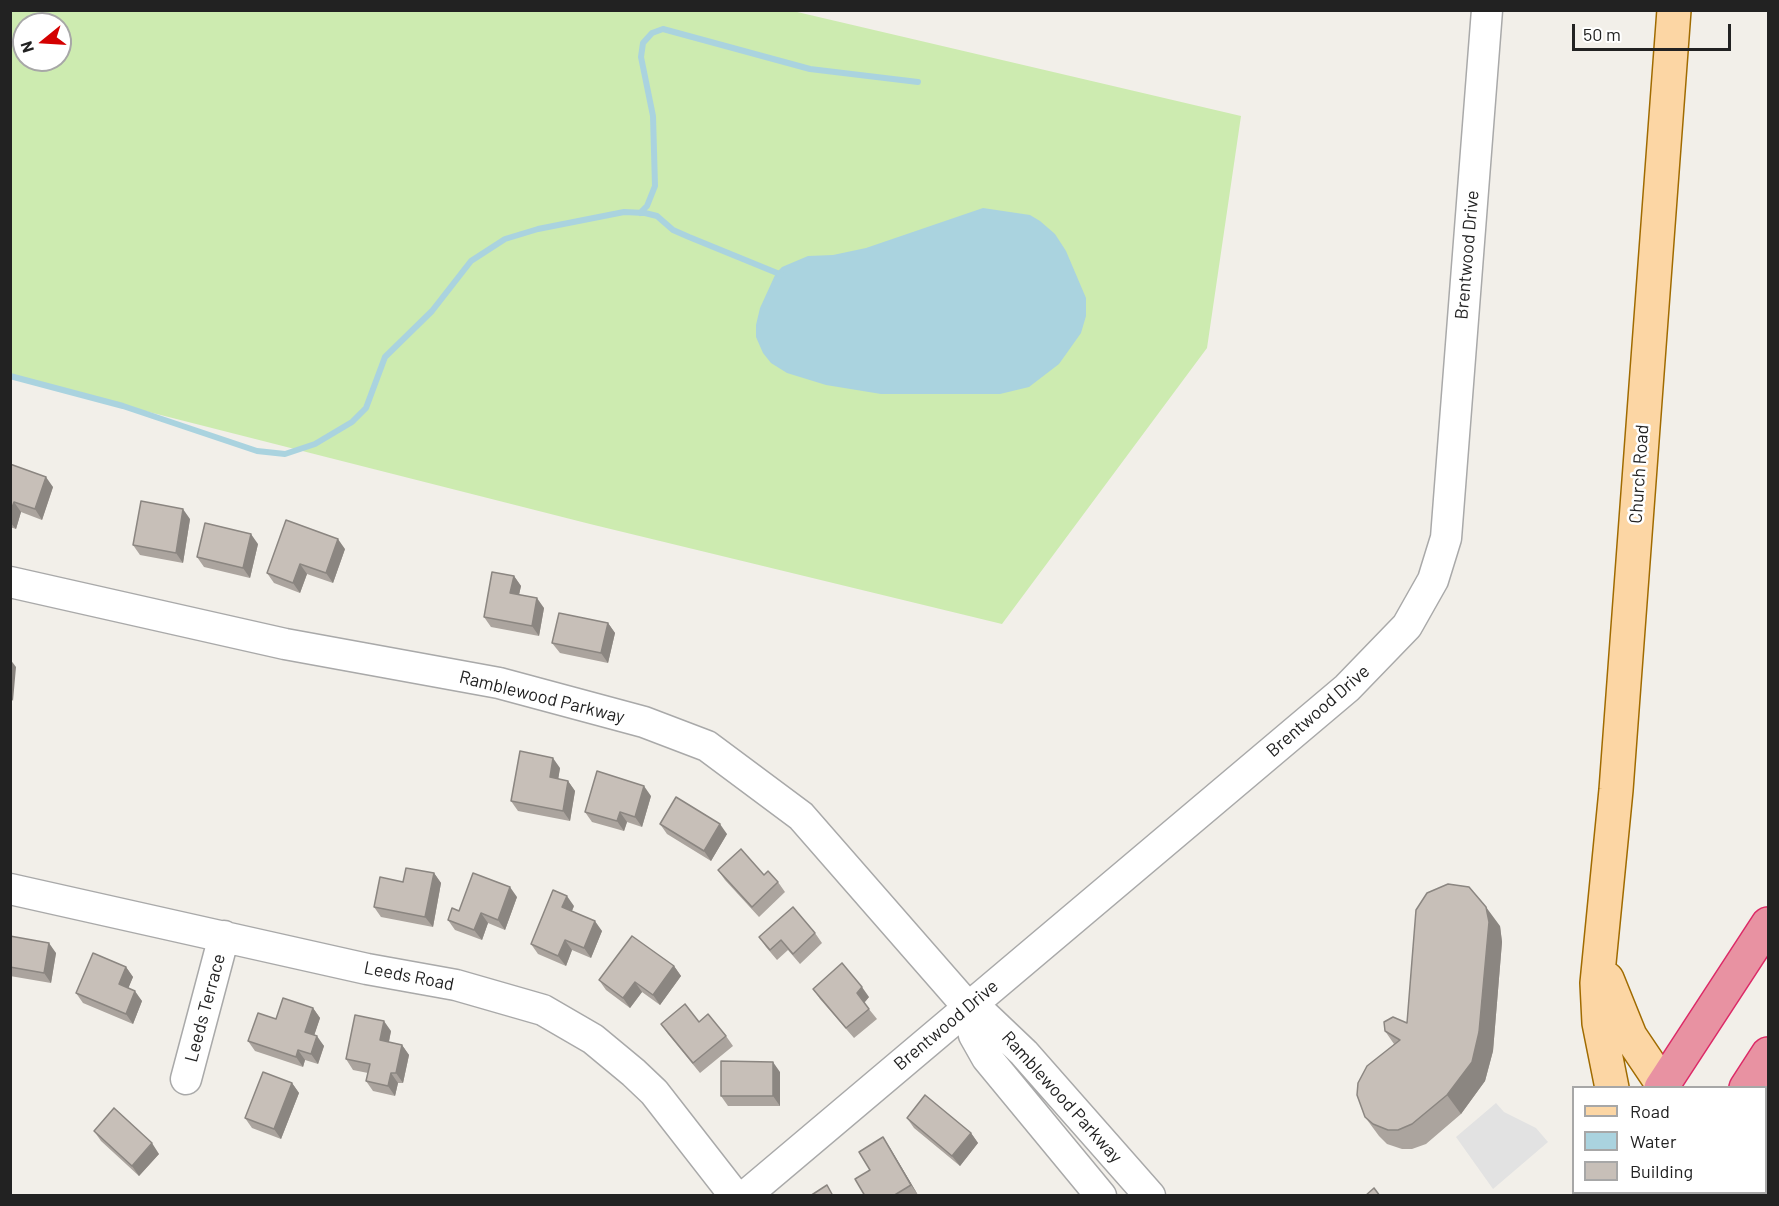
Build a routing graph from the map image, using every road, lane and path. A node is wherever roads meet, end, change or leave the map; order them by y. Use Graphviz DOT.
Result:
graph roads {
  1 [pos="1487,10"];
  2 [pos="1674,10"];
  3 [pos="10,582"];
  4 [pos="10,889"];
  5 [pos="1768,924"];
  6 [pos="224,936"];
  7 [pos="1601,936"];
  8 [pos="968,1007"];
  9 [pos="1768,1054"];
  10 [pos="186,1079"];
  11 [pos="1612,1086"];
  12 [pos="1663,1086"];
  13 [pos="1747,1086"];
  14 [pos="735,1196"];
  15 [pos="745,1196"];
  16 [pos="1101,1196"];
  17 [pos="1150,1196"];
  1 -- 8 [label="street, Brentwood Drive"];
  2 -- 7 [label="main road, Church Road"];
  3 -- 8 [label="street, Ramblewood Parkway"];
  4 -- 6 [label="street, Leeds Road"];
  5 -- 12 [label="highway"];
  6 -- 10 [label="street, Leeds Terrace"];
  6 -- 14 [label="street, Leeds Road"];
  7 -- 11 [label="main road, Church Road"];
  7 -- 12 [label="main road, Church Road"];
  8 -- 15 [label="street, Brentwood Drive"];
  8 -- 16 [label="street, Ramblewood Parkway"];
  8 -- 17 [label="street, Ramblewood Parkway"];
  9 -- 13 [label="highway"];
}
